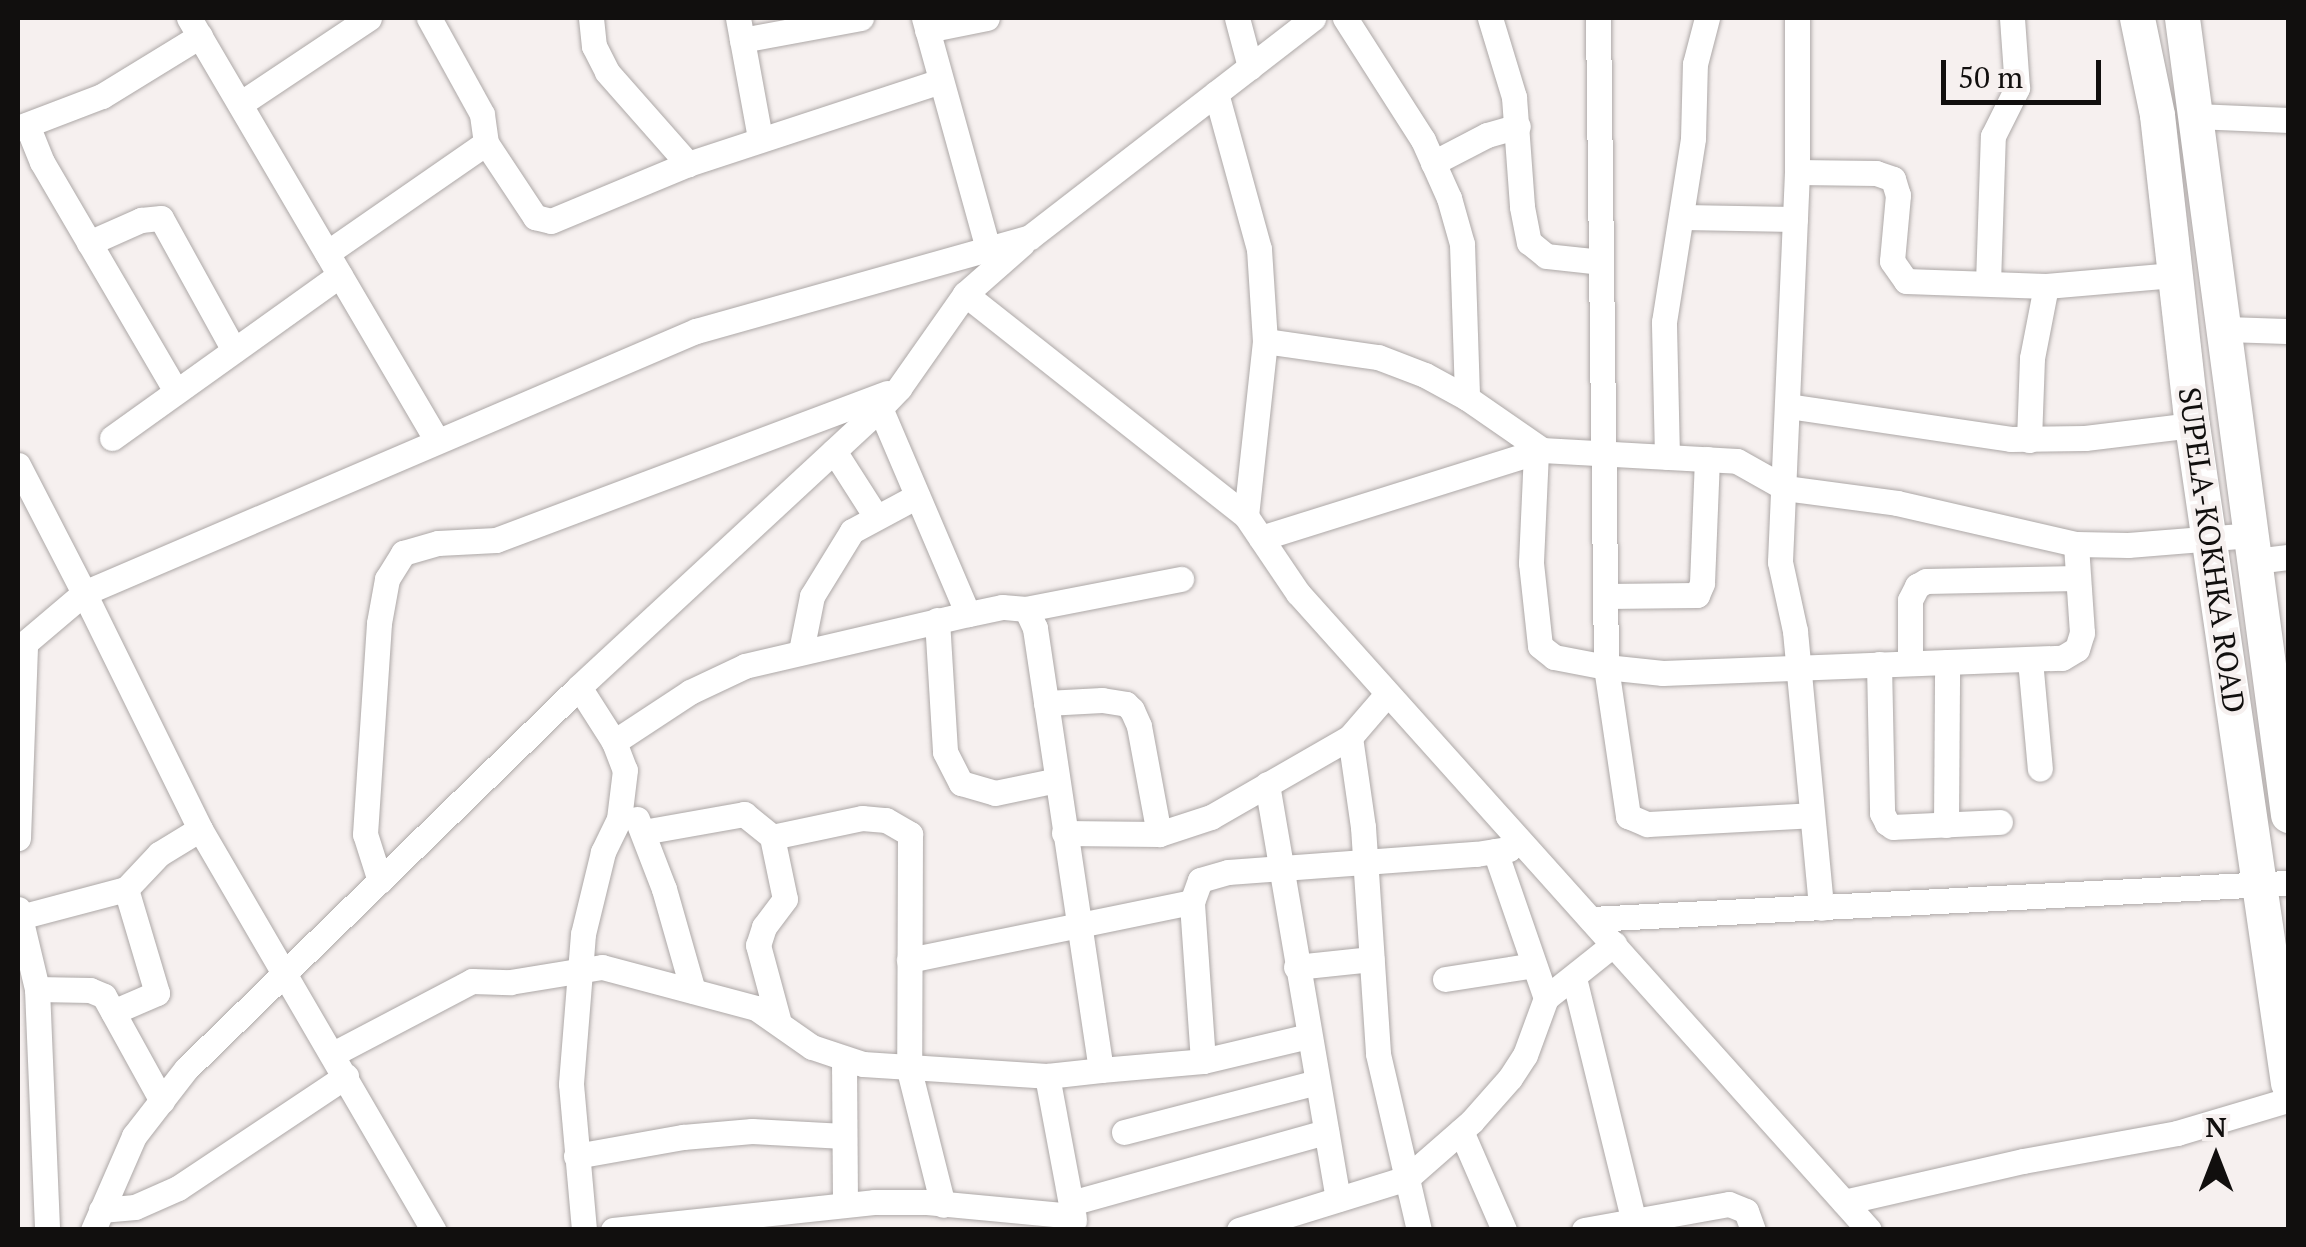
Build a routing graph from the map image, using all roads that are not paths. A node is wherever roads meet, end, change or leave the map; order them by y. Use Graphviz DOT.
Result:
graph roads {
  1 [pos="370,18"];
  2 [pos="429,18"];
  3 [pos="591,18"];
  4 [pos="860,18"];
  5 [pos="987,18"];
  6 [pos="1237,18"];
  7 [pos="1313,18"];
  8 [pos="1345,18"];
  9 [pos="1490,18"];
  10 [pos="1598,18"];
  11 [pos="1707,18"];
  12 [pos="1796,18"];
  13 [pos="2012,18"];
  14 [pos="2137,18"];
  15 [pos="2182,18"];
  16 [pos="926,24"];
  17 [pos="195,27"];
  18 [pos="740,29"];
  19 [pos="1250,66"];
  20 [pos="940,81"];
  21 [pos="1216,93"];
  22 [pos="240,104"];
  23 [pos="2196,116"];
  24 [pos="2288,120"];
  25 [pos="22,126"];
  26 [pos="1518,126"];
  27 [pos="760,138"];
  28 [pos="486,143"];
  29 [pos="688,164"];
  30 [pos="1433,164"];
  31 [pos="1796,172"];
  32 [pos="1682,216"];
  33 [pos="1795,219"];
  34 [pos="1030,237"];
  35 [pos="89,244"];
  36 [pos="988,249"];
  37 [pos="1601,262"];
  38 [pos="334,264"];
  39 [pos="2174,275"];
  40 [pos="1988,283"];
  41 [pos="2046,286"];
  42 [pos="965,294"];
  43 [pos="2224,329"];
  44 [pos="2288,331"];
  45 [pos="1265,342"];
  46 [pos="234,350"];
  47 [pos="899,388"];
  48 [pos="176,391"];
  49 [pos="1467,398"];
  50 [pos="1788,406"];
  51 [pos="880,408"];
  52 [pos="2192,425"];
  53 [pos="112,438"];
  54 [pos="2029,440"];
  55 [pos="437,442"];
  56 [pos="834,451"];
  57 [pos="1539,451"];
  58 [pos="1606,453"];
  59 [pos="1666,457"];
  60 [pos="1707,459"];
  61 [pos="18,465"];
  62 [pos="1785,488"];
  63 [pos="917,496"];
  64 [pos="875,516"];
  65 [pos="1246,516"];
  66 [pos="1261,538"];
  67 [pos="2210,538"];
  68 [pos="2076,544"];
  69 [pos="2265,551"];
  70 [pos="2078,578"];
  71 [pos="1181,580"];
  72 [pos="84,593"];
  73 [pos="1606,596"];
  74 [pos="1026,609"];
  75 [pos="968,614"];
  76 [pos="938,620"];
  77 [pos="21,647"];
  78 [pos="801,650"];
  79 [pos="2030,660"];
  80 [pos="1947,662"];
  81 [pos="1910,663"];
  82 [pos="1879,664"];
  83 [pos="1798,666"];
  84 [pos="1606,667"];
  85 [pos="579,687"];
  86 [pos="1387,694"];
  87 [pos="1046,703"];
  88 [pos="1350,736"];
  89 [pos="614,742"];
  90 [pos="2040,769"];
  91 [pos="1057,780"];
  92 [pos="1267,784"];
  93 [pos="625,792"];
  94 [pos="1812,815"];
  95 [pos="2288,815"];
  96 [pos="2000,822"];
  97 [pos="1946,824"];
  98 [pos="200,829"];
  99 [pos="643,832"];
  100 [pos="1064,833"];
  101 [pos="1159,834"];
  102 [pos="772,836"];
  103 [pos="18,838"];
  104 [pos="1506,845"];
  105 [pos="1365,858"];
  106 [pos="1284,866"];
  107 [pos="380,881"];
  108 [pos="2275,884"];
  109 [pos="126,888"];
  110 [pos="1192,902"];
  111 [pos="1821,908"];
  112 [pos="19,913"];
  113 [pos="1591,920"];
  114 [pos="1080,926"];
  115 [pos="1614,944"];
  116 [pos="1372,959"];
  117 [pos="909,960"];
  118 [pos="1534,965"];
  119 [pos="1296,967"];
  120 [pos="583,968"];
  121 [pos="286,972"];
  122 [pos="1574,978"];
  123 [pos="1445,979"];
  124 [pos="36,989"];
  125 [pos="693,991"];
  126 [pos="1546,998"];
  127 [pos="113,1012"];
  128 [pos="778,1020"];
  129 [pos="1309,1036"];
  130 [pos="844,1060"];
  131 [pos="1203,1061"];
  132 [pos="340,1065"];
  133 [pos="909,1070"];
  134 [pos="1101,1070"];
  135 [pos="1047,1076"];
  136 [pos="1317,1082"];
  137 [pos="2288,1083"];
  138 [pos="2288,1100"];
  139 [pos="162,1101"];
  140 [pos="1460,1131"];
  141 [pos="1124,1132"];
  142 [pos="1326,1132"];
  143 [pos="844,1136"];
  144 [pos="576,1156"];
  145 [pos="1407,1178"];
  146 [pos="1338,1199"];
  147 [pos="1844,1202"];
  148 [pos="845,1204"];
  149 [pos="944,1204"];
  150 [pos="1073,1216"];
  151 [pos="790,1219"];
  152 [pos="1633,1219"];
  153 [pos="97,1220"];
  154 [pos="47,1230"];
  155 [pos="433,1230"];
  156 [pos="584,1230"];
  157 [pos="612,1230"];
  158 [pos="1239,1230"];
  159 [pos="1419,1230"];
  160 [pos="1504,1230"];
  161 [pos="1584,1230"];
  162 [pos="1753,1230"];
  163 [pos="1869,1230"];
  1 -- 22 [label="street"];
  2 -- 28 [label="street"];
  3 -- 29 [label="street"];
  4 -- 18 [label="street"];
  5 -- 16 [label="street"];
  6 -- 19 [label="street"];
  7 -- 19 [label="street"];
  8 -- 30 [label="street"];
  9 -- 26 [label="street"];
  10 -- 37 [label="street"];
  11 -- 32 [label="street"];
  12 -- 31 [label="street"];
  13 -- 40 [label="street"];
  14 -- 39 [label="street, SUPELA-KOKHKA ROAD"];
  15 -- 23 [label="street, SUPELA-KOKHKA ROAD"];
  16 -- 20 [label="street"];
  17 -- 22 [label="street"];
  17 -- 25 [label="street"];
  18 -- 27 [label="street"];
  19 -- 21 [label="street"];
  20 -- 27 [label="street"];
  20 -- 36 [label="street"];
  21 -- 34 [label="street"];
  21 -- 45 [label="street"];
  22 -- 38 [label="street"];
  23 -- 24 [label="street"];
  23 -- 43 [label="street, SUPELA-KOKHKA ROAD"];
  25 -- 35 [label="street"];
  26 -- 30 [label="street"];
  26 -- 37 [label="street"];
  27 -- 29 [label="street"];
  28 -- 29 [label="street"];
  28 -- 38 [label="street"];
  30 -- 49 [label="street"];
  31 -- 33 [label="street"];
  31 -- 40 [label="street"];
  32 -- 33 [label="street"];
  32 -- 59 [label="street"];
  33 -- 50 [label="street"];
  34 -- 36 [label="street"];
  34 -- 42 [label="street"];
  35 -- 46 [label="street"];
  35 -- 48 [label="street"];
  36 -- 55 [label="street"];
  37 -- 58 [label="street"];
  38 -- 46 [label="street"];
  38 -- 55 [label="street"];
  39 -- 41 [label="street"];
  39 -- 52 [label="street, SUPELA-KOKHKA ROAD"];
  40 -- 41 [label="street"];
  41 -- 54 [label="street"];
  42 -- 47 [label="street"];
  42 -- 65 [label="street"];
  43 -- 44 [label="street"];
  43 -- 69 [label="street, SUPELA-KOKHKA ROAD"];
  45 -- 49 [label="street"];
  45 -- 65 [label="street"];
  46 -- 48 [label="street"];
  47 -- 51 [label="street"];
  47 -- 107 [label="street"];
  48 -- 53 [label="street"];
  49 -- 57 [label="street"];
  50 -- 54 [label="street"];
  50 -- 62 [label="street"];
  51 -- 56 [label="street"];
  51 -- 63 [label="street"];
  52 -- 54 [label="street"];
  52 -- 67 [label="street, SUPELA-KOKHKA ROAD"];
  55 -- 72 [label="street"];
  56 -- 64 [label="street"];
  56 -- 85 [label="street"];
  57 -- 58 [label="street"];
  57 -- 66 [label="street"];
  57 -- 84 [label="street"];
  58 -- 59 [label="street"];
  58 -- 73 [label="street"];
  59 -- 60 [label="street"];
  60 -- 62 [label="street"];
  60 -- 73 [label="street"];
  61 -- 72 [label="street"];
  62 -- 68 [label="street"];
  62 -- 83 [label="street"];
  63 -- 64 [label="street"];
  63 -- 75 [label="street"];
  64 -- 78 [label="street"];
  65 -- 66 [label="street"];
  66 -- 86 [label="street"];
  67 -- 68 [label="street"];
  67 -- 69 [label="street"];
  67 -- 108 [label="street, SUPELA-KOKHKA ROAD"];
  68 -- 70 [label="street"];
  69 -- 95 [label="street, SUPELA-KOKHKA ROAD"];
  70 -- 79 [label="street"];
  70 -- 81 [label="street"];
  71 -- 74 [label="street"];
  72 -- 77 [label="street"];
  72 -- 98 [label="street"];
  73 -- 84 [label="street"];
  74 -- 75 [label="street"];
  74 -- 87 [label="street"];
  75 -- 76 [label="street"];
  76 -- 78 [label="street"];
  76 -- 91 [label="street"];
  77 -- 103 [label="street"];
  78 -- 89 [label="street"];
  79 -- 80 [label="street"];
  79 -- 90 [label="street"];
  80 -- 81 [label="street"];
  80 -- 97 [label="street"];
  81 -- 82 [label="street"];
  82 -- 83 [label="street"];
  82 -- 97 [label="street"];
  83 -- 84 [label="street"];
  83 -- 94 [label="street"];
  84 -- 94 [label="street"];
  85 -- 89 [label="street"];
  85 -- 107 [label="street"];
  86 -- 88 [label="street"];
  86 -- 104 [label="street"];
  87 -- 91 [label="street"];
  87 -- 101 [label="street"];
  88 -- 92 [label="street"];
  88 -- 105 [label="street"];
  89 -- 93 [label="street"];
  91 -- 100 [label="street"];
  92 -- 101 [label="street"];
  92 -- 106 [label="street"];
  93 -- 99 [label="street"];
  93 -- 120 [label="street"];
  94 -- 111 [label="street"];
  96 -- 97 [label="street"];
  98 -- 109 [label="street"];
  98 -- 121 [label="street"];
  99 -- 102 [label="street"];
  99 -- 125 [label="street"];
  100 -- 101 [label="street"];
  100 -- 114 [label="street"];
  102 -- 117 [label="street"];
  102 -- 128 [label="street"];
  104 -- 105 [label="street"];
  104 -- 113 [label="street"];
  104 -- 118 [label="street"];
  105 -- 106 [label="street"];
  105 -- 116 [label="street"];
  106 -- 110 [label="street"];
  106 -- 119 [label="street"];
  107 -- 121 [label="street"];
  108 -- 111 [label="street"];
  108 -- 137 [label="street, SUPELA-KOKHKA ROAD"];
  109 -- 112 [label="street"];
  109 -- 127 [label="street"];
  110 -- 114 [label="street"];
  110 -- 131 [label="street"];
  111 -- 113 [label="street"];
  112 -- 124 [label="street"];
  113 -- 115 [label="street"];
  114 -- 117 [label="street"];
  114 -- 134 [label="street"];
  115 -- 122 [label="street"];
  115 -- 147 [label="street"];
  116 -- 119 [label="street"];
  116 -- 145 [label="street"];
  117 -- 133 [label="street"];
  118 -- 123 [label="street"];
  118 -- 126 [label="street"];
  119 -- 129 [label="street"];
  120 -- 125 [label="street"];
  120 -- 132 [label="street"];
  120 -- 144 [label="street"];
  121 -- 132 [label="street"];
  121 -- 139 [label="street"];
  122 -- 126 [label="street"];
  122 -- 152 [label="street"];
  124 -- 127 [label="street"];
  124 -- 154 [label="street"];
  125 -- 128 [label="street"];
  126 -- 140 [label="street"];
  127 -- 139 [label="street"];
  128 -- 130 [label="street"];
  129 -- 131 [label="street"];
  129 -- 136 [label="street"];
  130 -- 133 [label="street"];
  130 -- 143 [label="street"];
  131 -- 134 [label="street"];
  132 -- 153 [label="street"];
  132 -- 155 [label="street"];
  133 -- 135 [label="street"];
  133 -- 149 [label="street"];
  134 -- 135 [label="street"];
  135 -- 150 [label="street"];
  136 -- 141 [label="street"];
  136 -- 142 [label="street"];
  138 -- 147 [label="street"];
  139 -- 153 [label="street"];
  140 -- 145 [label="street"];
  140 -- 160 [label="street"];
  142 -- 146 [label="street"];
  142 -- 150 [label="street"];
  143 -- 144 [label="street"];
  143 -- 148 [label="street"];
  144 -- 156 [label="street"];
  145 -- 146 [label="street"];
  145 -- 159 [label="street"];
  146 -- 158 [label="street"];
  147 -- 163 [label="street"];
  148 -- 149 [label="street"];
  148 -- 151 [label="street"];
  149 -- 150 [label="street"];
  151 -- 157 [label="street"];
  152 -- 161 [label="street"];
  152 -- 162 [label="street"];
}
